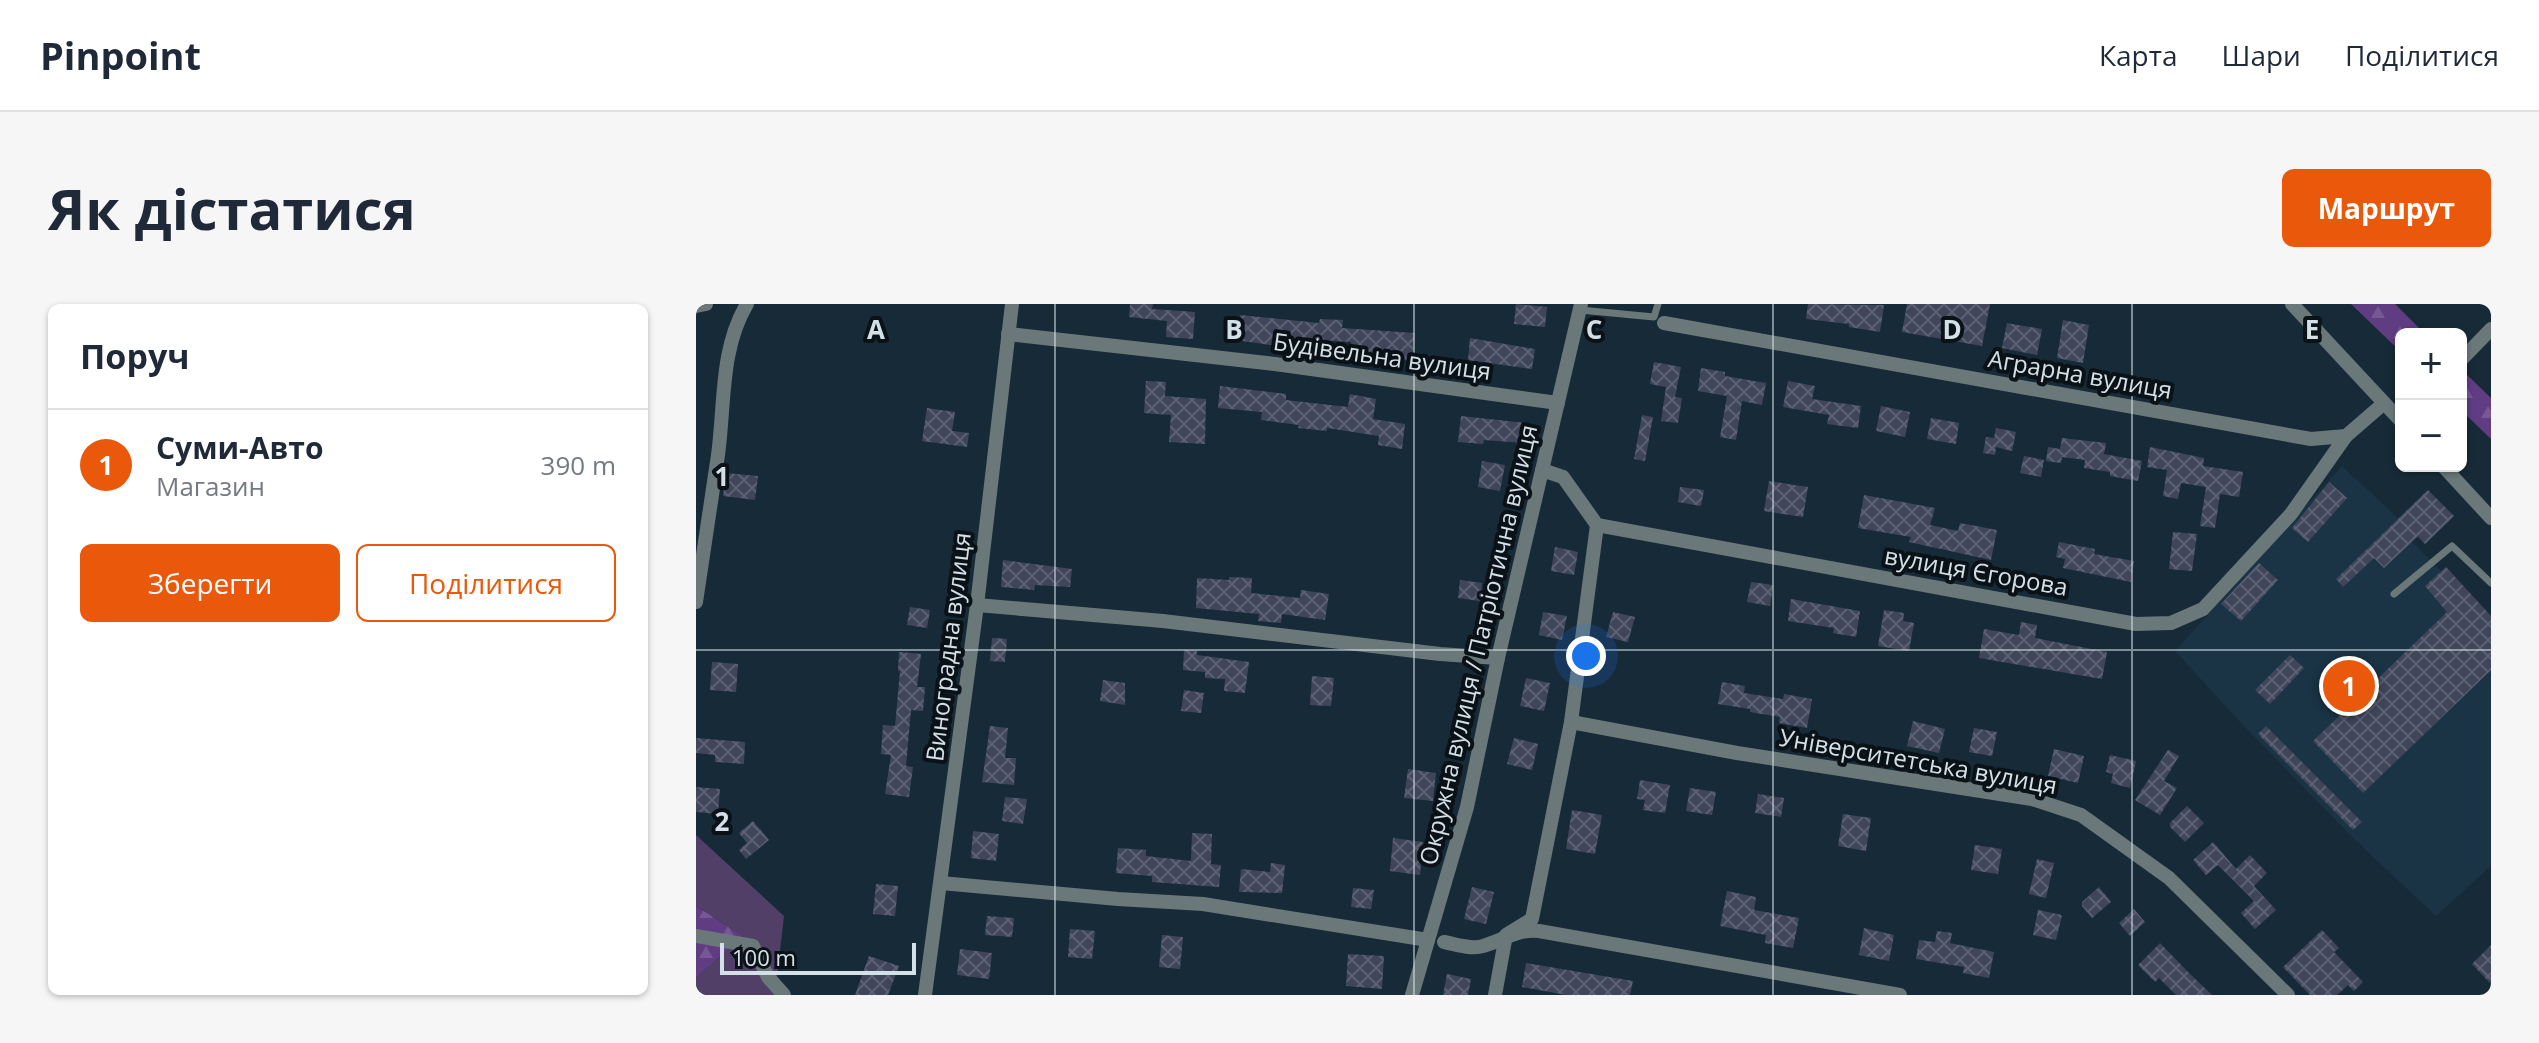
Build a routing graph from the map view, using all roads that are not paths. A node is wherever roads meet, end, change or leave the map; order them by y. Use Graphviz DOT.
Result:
graph roads {
  1 [pos="706,304"];
  2 [pos="747,304"];
  3 [pos="1012,304"];
  4 [pos="1658,304"];
  5 [pos="2292,304"];
  6 [pos="696,306"];
  7 [pos="1580,307"];
  8 [pos="1664,323"];
  9 [pos="2491,329"];
  10 [pos="1008,334"];
  11 [pos="2467,354"];
  12 [pos="1558,403"];
  13 [pos="2383,404"];
  14 [pos="2395,415"];
  15 [pos="2346,436"];
  16 [pos="1542,470"];
  17 [pos="2449,472"];
  18 [pos="2491,518"];
  19 [pos="1597,525"];
  20 [pos="702,526"];
  21 [pos="2491,583"];
  22 [pos="2394,594"];
  23 [pos="696,602"];
  24 [pos="977,605"];
  25 [pos="1498,658"];
  26 [pos="1571,722"];
  27 [pos="941,883"];
  28 [pos="1506,935"];
  29 [pos="696,936"];
  30 [pos="1436,941"];
  31 [pos="784,995"];
  32 [pos="925,995"];
  33 [pos="1412,995"];
  34 [pos="1495,995"];
  35 [pos="1900,995"];
  36 [pos="2288,995"];
  1 -- 6 [label="street"];
  2 -- 20 [label="street"];
  3 -- 10 [label="street, Виноградна вулиця"];
  4 -- 7 [label="lane"];
  5 -- 13 [label="street"];
  7 -- 12 [label="street, Окружна вулиця / Патріотична вулиця"];
  8 -- 15 [label="street, Аграрна вулиця"];
  9 -- 11 [label="street"];
  10 -- 12 [label="street, Будівельна вулиця"];
  10 -- 24 [label="street, Виноградна вулиця"];
  12 -- 16 [label="street, Окружна вулиця / Патріотична вулиця"];
  13 -- 14 [label="street"];
  13 -- 15 [label="street, вулиця Єгорова"];
  15 -- 19 [label="street, вулиця Єгорова"];
  16 -- 19 [label="street"];
  16 -- 25 [label="street, Окружна вулиця / Патріотична вулиця"];
  17 -- 18 [label="street"];
  19 -- 26 [label="street"];
  20 -- 23 [label="street"];
  21 -- 22 [label="lane"];
  24 -- 25 [label="street"];
  24 -- 27 [label="street, Виноградна вулиця"];
  25 -- 30 [label="street, Окружна вулиця / Патріотична вулиця"];
  26 -- 28 [label="street"];
  26 -- 36 [label="street, Університетська вулиця"];
  27 -- 30 [label="street"];
  27 -- 32 [label="street, Виноградна вулиця"];
  28 -- 30 [label="street"];
  28 -- 34 [label="street"];
  28 -- 35 [label="street"];
  29 -- 31 [label="street"];
  30 -- 33 [label="street, Окружна вулиця / Патріотична вулиця"];
}
